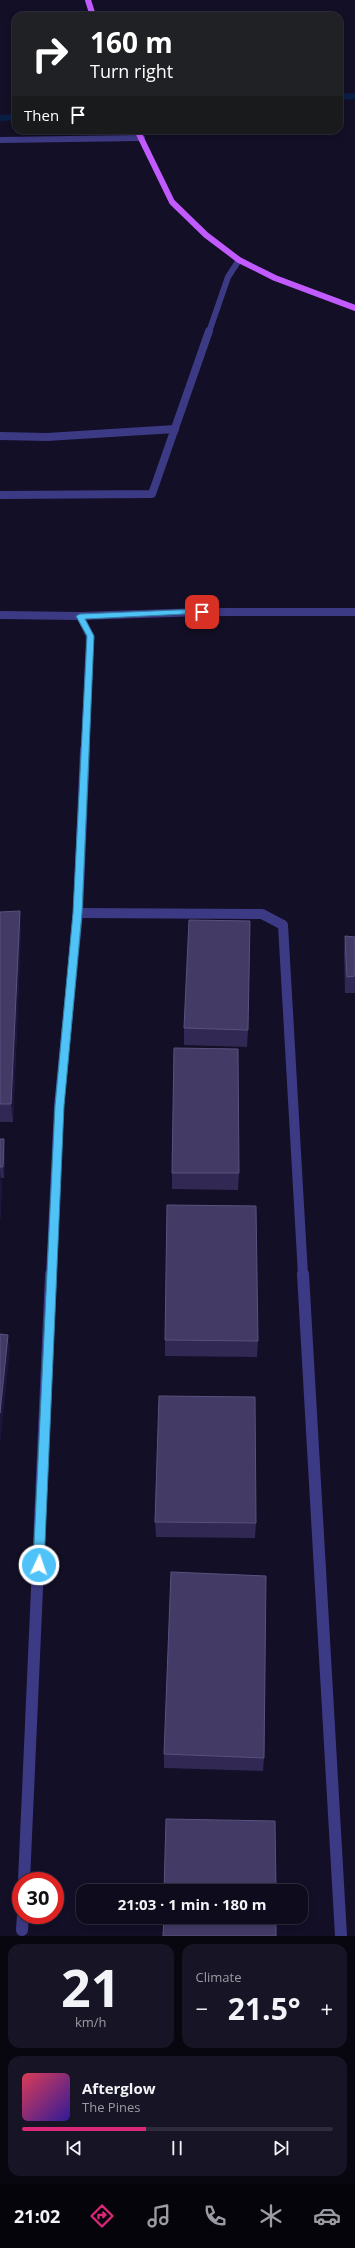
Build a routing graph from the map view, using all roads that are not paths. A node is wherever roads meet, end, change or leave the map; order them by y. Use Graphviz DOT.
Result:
graph roads {
  1 [pos="88,0"];
  2 [pos="92,12"];
  3 [pos="140,134"];
  4 [pos="142,138"];
  5 [pos="0,140"];
  6 [pos="239,260"];
  7 [pos="355,308"];
  8 [pos="175,429"];
  9 [pos="0,436"];
  10 [pos="0,495"];
  11 [pos="355,612"];
  12 [pos="0,615"];
  13 [pos="80,616"];
  14 [pos="78,913"];
  15 [pos="24,1872"];
  16 [pos="22,1924"];
  17 [pos="22,1930"];
  18 [pos="341,1936"];
  1 -- 2 [label="main road"];
  3 -- 4 [label="main road"];
  4 -- 5 [label="street"];
  4 -- 6 [label="main road"];
  6 -- 7 [label="main road"];
  6 -- 8 [label="street"];
  8 -- 9 [label="street"];
  8 -- 10 [label="street"];
  11 -- 13 [label="street"];
  12 -- 13 [label="street"];
  13 -- 14 [label="street"];
  14 -- 15 [label="street"];
  14 -- 18 [label="street"];
  16 -- 17 [label="street"];
}
